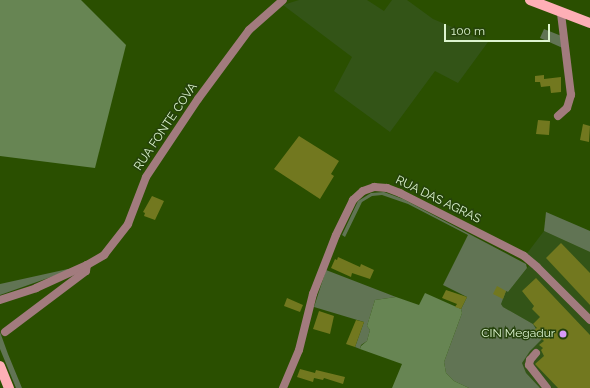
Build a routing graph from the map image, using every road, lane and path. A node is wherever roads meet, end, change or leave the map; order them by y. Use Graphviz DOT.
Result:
graph roads {
  1 [pos="283,0"];
  2 [pos="530,0"];
  3 [pos="561,12"];
  4 [pos="590,23"];
  5 [pos="558,116"];
  6 [pos="87,265"];
  7 [pos="0,300"];
  8 [pos="590,320"];
  9 [pos="5,332"];
  10 [pos="536,354"];
  11 [pos="0,366"];
  12 [pos="9,388"];
  13 [pos="283,388"];
  14 [pos="547,388"];
  1 -- 6 [label="street, RUA FONTE COVA"];
  2 -- 3 [label="main road"];
  3 -- 4 [label="main road"];
  3 -- 5 [label="street"];
  6 -- 7 [label="street"];
  6 -- 9 [label="street, RUA FONTE COVA"];
  8 -- 13 [label="street, RUA DAS AGRAS"];
  10 -- 14 [label="street"];
  11 -- 12 [label="main road"];
}
